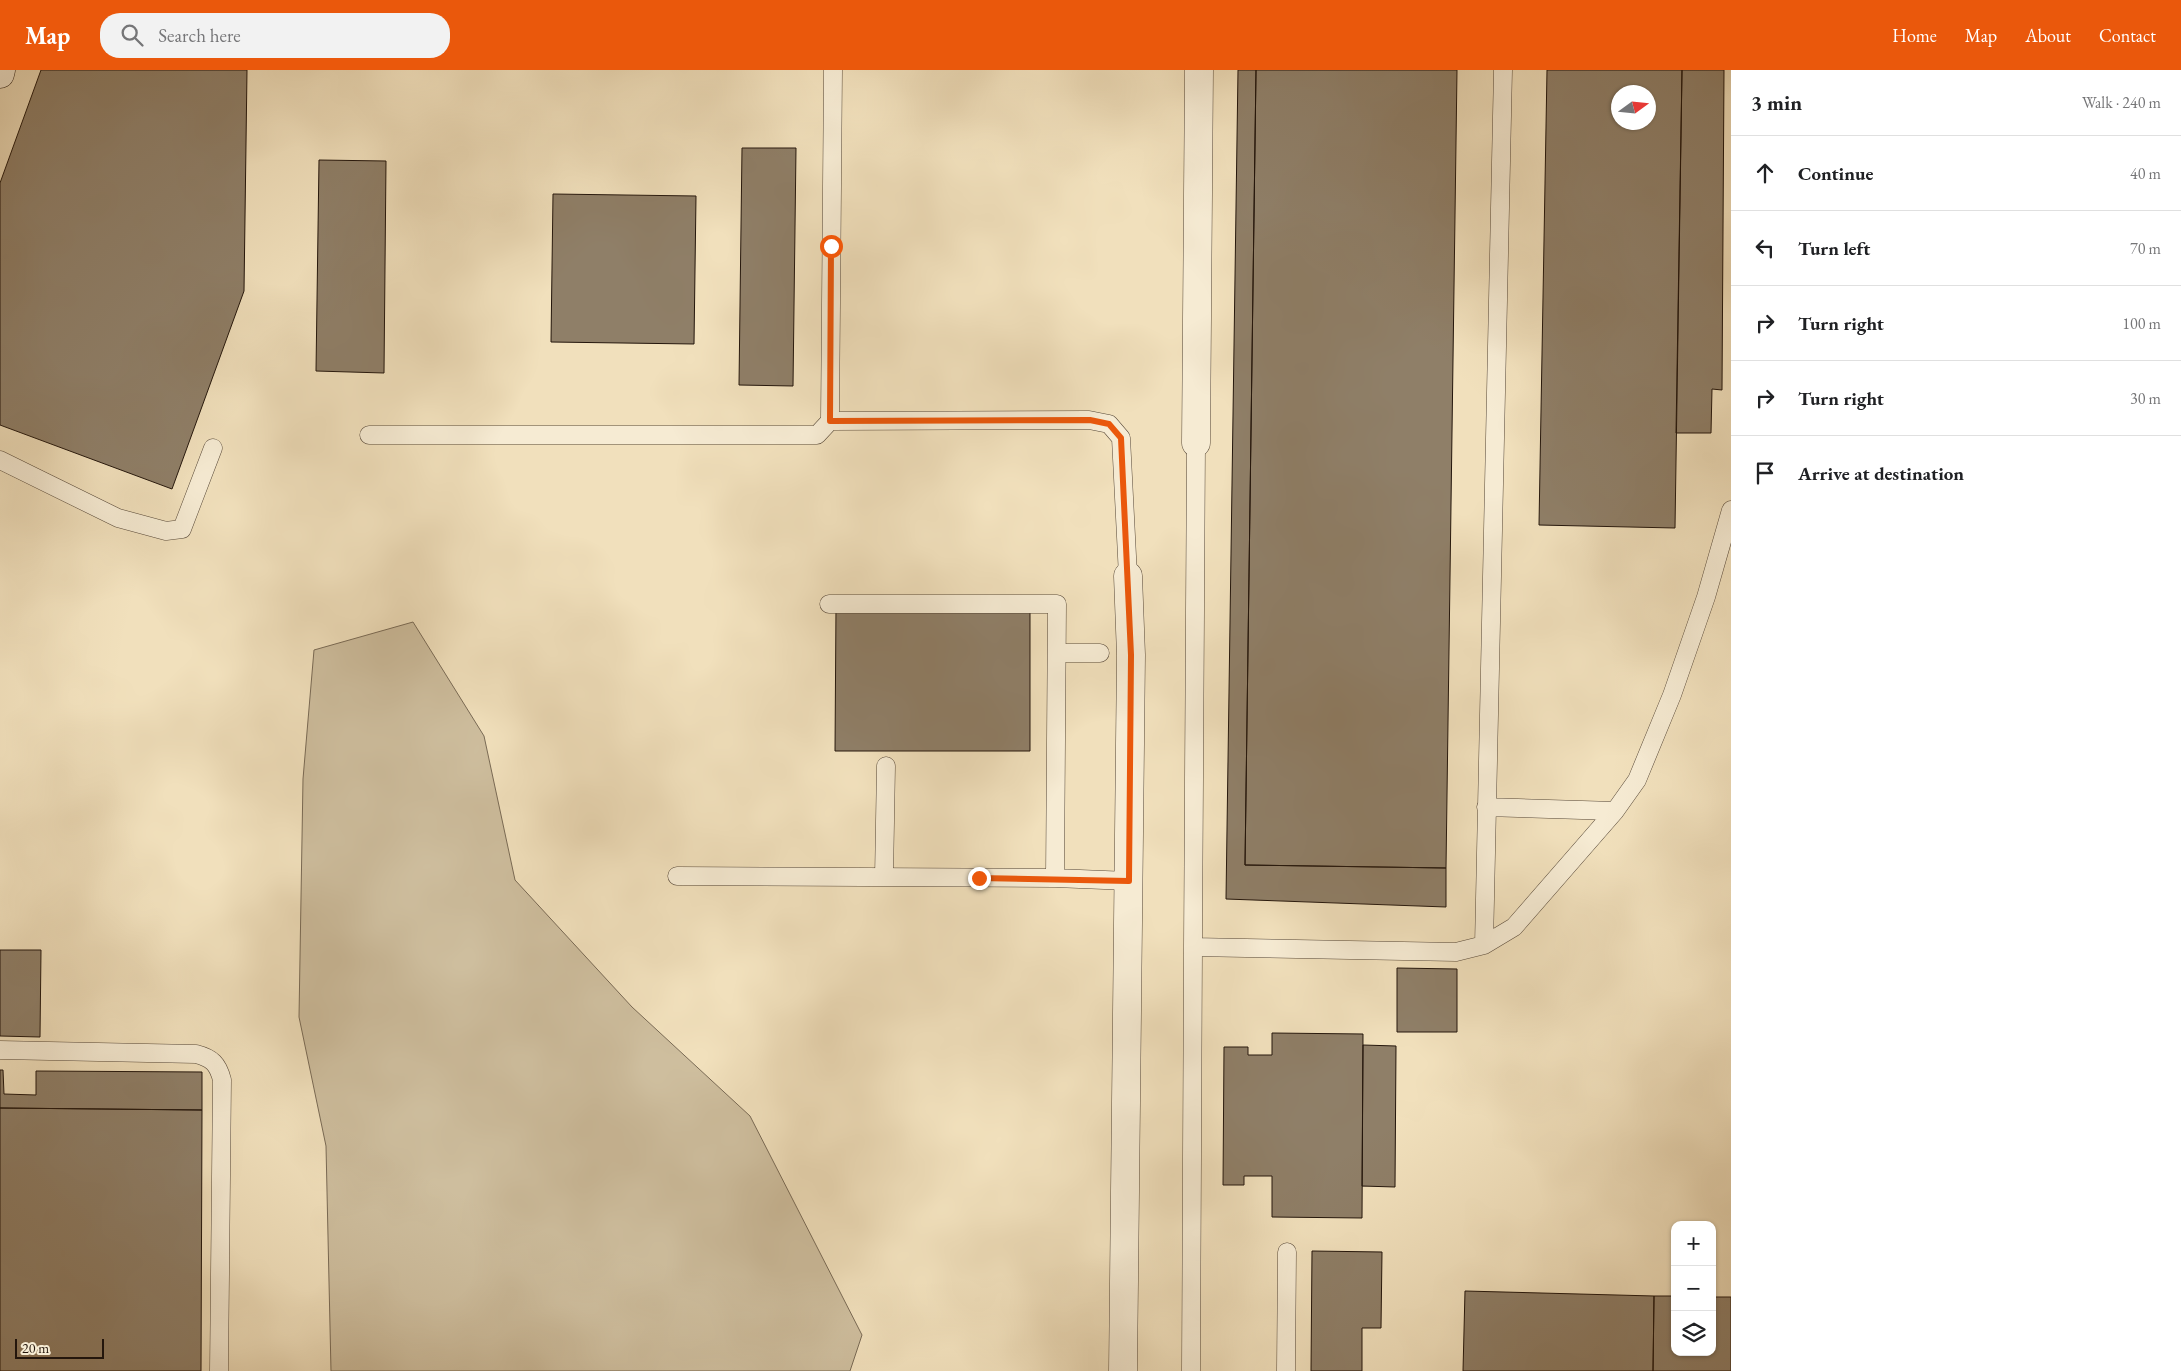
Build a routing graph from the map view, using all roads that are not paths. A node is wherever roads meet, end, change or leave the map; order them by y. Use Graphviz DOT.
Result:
graph roads {
  1 [pos="1,70"];
  2 [pos="833,70"];
  3 [pos="1199,70"];
  4 [pos="1503,70"];
  5 [pos="0,74"];
  6 [pos="830,421"];
  7 [pos="369,435"];
  8 [pos="1196,443"];
  9 [pos="213,448"];
  10 [pos="0,460"];
  11 [pos="1731,510"];
  12 [pos="1128,576"];
  13 [pos="829,604"];
  14 [pos="1057,653"];
  15 [pos="1100,653"];
  16 [pos="886,766"];
  17 [pos="1486,807"];
  18 [pos="1615,811"];
  19 [pos="677,876"];
  20 [pos="884,877"];
  21 [pos="1055,878"];
  22 [pos="1129,881"];
  23 [pos="1484,945"];
  24 [pos="1193,947"];
  25 [pos="0,1050"];
  26 [pos="1287,1252"];
  27 [pos="219,1371"];
  28 [pos="1123,1371"];
  29 [pos="1191,1371"];
  30 [pos="1286,1371"];
  1 -- 5 [label="street"];
  2 -- 6 [label="lane"];
  3 -- 8 [label="street"];
  4 -- 17 [label="lane"];
  6 -- 7 [label="lane"];
  6 -- 12 [label="lane"];
  8 -- 24 [label="lane"];
  9 -- 10 [label="lane"];
  11 -- 18 [label="lane"];
  12 -- 22 [label="street"];
  13 -- 14 [label="lane"];
  14 -- 15 [label="lane"];
  14 -- 21 [label="lane"];
  16 -- 20 [label="lane"];
  17 -- 18 [label="lane"];
  17 -- 23 [label="lane"];
  18 -- 23 [label="lane"];
  19 -- 20 [label="lane"];
  20 -- 21 [label="lane"];
  21 -- 22 [label="lane"];
  22 -- 28 [label="street"];
  23 -- 24 [label="lane"];
  24 -- 29 [label="lane"];
  25 -- 27 [label="lane"];
  26 -- 30 [label="lane"];
}
